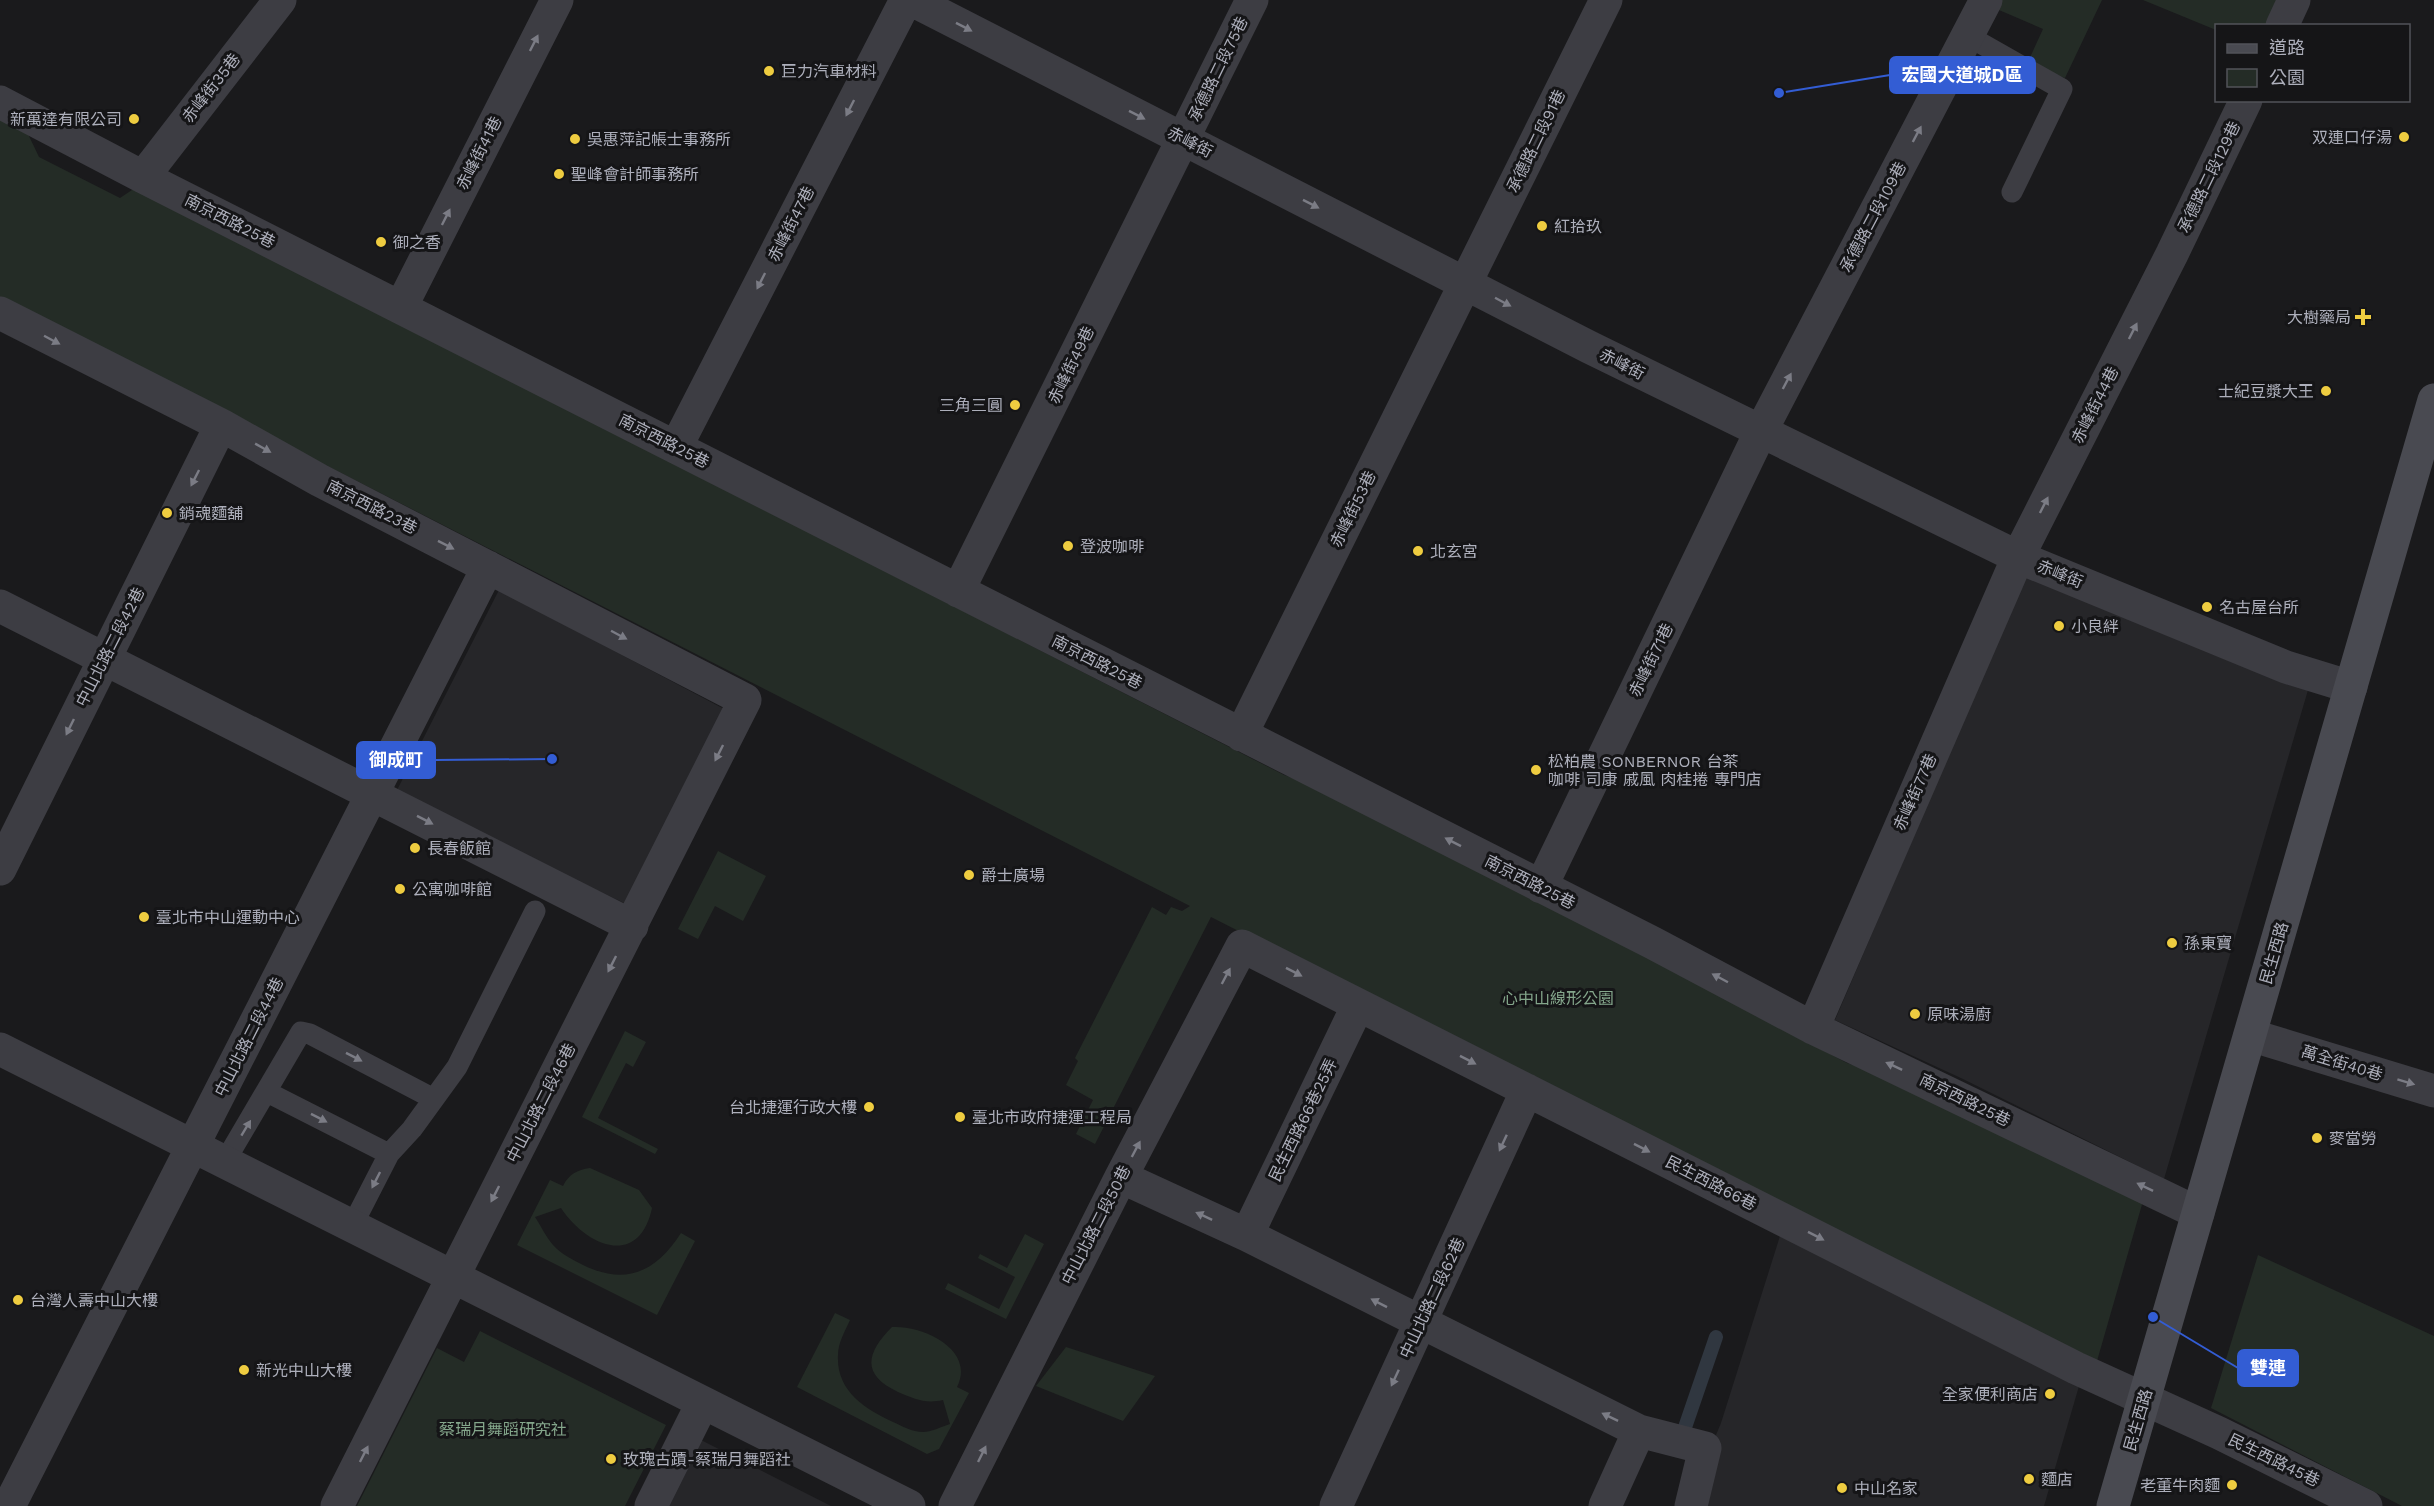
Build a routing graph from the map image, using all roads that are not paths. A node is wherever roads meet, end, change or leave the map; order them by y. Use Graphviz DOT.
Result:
graph roads {
  1 [pos="280,0"];
  2 [pos="556,0"];
  3 [pos="906,0"];
  4 [pos="912,0"];
  5 [pos="1252,0"];
  6 [pos="1606,0"];
  7 [pos="1986,0"];
  8 [pos="2294,0"];
  9 [pos="2283,24"];
  10 [pos="1968,36"];
  11 [pos="0,102"];
  12 [pos="2245,102"];
  13 [pos="1183,139"];
  14 [pos="143,177"];
  15 [pos="2012,192"];
  16 [pos="2172,254"];
  17 [pos="1465,282"];
  18 [pos="400,307"];
  19 [pos="0,313"];
  20 [pos="2434,400"];
  21 [pos="222,425"];
  22 [pos="1760,433"];
  23 [pos="676,447"];
  24 [pos="2018,557"];
  25 [pos="488,567"];
  26 [pos="958,591"];
  27 [pos="0,606"];
  28 [pos="105,658"];
  29 [pos="2351,687"];
  30 [pos="745,700"];
  31 [pos="1241,735"];
  32 [pos="373,794"];
  33 [pos="0,868"];
  34 [pos="1541,887"];
  35 [pos="535,911"];
  36 [pos="632,926"];
  37 [pos="1242,946"];
  38 [pos="1358,1005"];
  39 [pos="1813,1028"];
  40 [pos="2250,1035"];
  41 [pos="0,1049"];
  42 [pos="1527,1090"];
  43 [pos="2434,1091"];
  44 [pos="267,1092"];
  45 [pos="435,1099"];
  46 [pos="193,1148"];
  47 [pos="389,1154"];
  48 [pos="224,1163"];
  49 [pos="1121,1177"];
  50 [pos="2198,1213"];
  51 [pos="351,1228"];
  52 [pos="1247,1236"];
  53 [pos="452,1278"];
  54 [pos="1420,1323"];
  55 [pos="2144,1398"];
  56 [pos="702,1404"];
  57 [pos="2181,1417"];
  58 [pos="1639,1431"];
  59 [pos="9,1506"];
  60 [pos="338,1506"];
  61 [pos="651,1506"];
  62 [pos="909,1506"];
  63 [pos="956,1506"];
  64 [pos="1336,1506"];
  65 [pos="1605,1506"];
  66 [pos="1691,1506"];
  67 [pos="2113,1506"];
  68 [pos="2366,1506"];
  1 -- 14 [label="street, 赤峰街35巷"];
  18 -- 2 [label="street, 赤峰街41巷, one-way"];
  3 -- 23 [label="street, 赤峰街47巷, one-way"];
  4 -- 13 [label="street, 赤峰街, one-way"];
  5 -- 13 [label="street, 承德路二段75巷"];
  6 -- 17 [label="street, 承德路二段91巷"];
  7 -- 10 [label="street, 承德路二段109巷"];
  8 -- 9 [label="street"];
  10 -- 15 [label="lane"];
  22 -- 10 [label="street, 承德路二段109巷, one-way"];
  11 -- 14 [label="street, 南京西路25巷"];
  12 -- 16 [label="street, 承德路二段129巷"];
  13 -- 17 [label="street, 赤峰街, one-way"];
  13 -- 26 [label="street, 赤峰街49巷"];
  14 -- 18 [label="street, 南京西路25巷"];
  24 -- 16 [label="street, 赤峰街44巷, one-way"];
  17 -- 22 [label="street, 赤峰街, one-way"];
  17 -- 31 [label="street, 赤峰街53巷"];
  18 -- 23 [label="street, 南京西路25巷"];
  19 -- 21 [label="street, 南京西路23巷, one-way"];
  20 -- 29 [label="street, 民生西路"];
  21 -- 25 [label="street, 南京西路23巷, one-way"];
  21 -- 28 [label="street, 中山北路二段42巷, one-way"];
  22 -- 24 [label="street, 赤峰街"];
  22 -- 34 [label="street, 赤峰街71巷"];
  23 -- 26 [label="street, 南京西路25巷"];
  24 -- 29 [label="street, 赤峰街"];
  24 -- 39 [label="street, 赤峰街77巷"];
  25 -- 30 [label="street, 南京西路23巷, one-way"];
  25 -- 32 [label="street, 中山北路二段44巷"];
  26 -- 31 [label="street, 南京西路25巷"];
  27 -- 28 [label="street"];
  28 -- 32 [label="street"];
  28 -- 33 [label="street, 中山北路二段42巷, one-way"];
  29 -- 40 [label="street, 民生西路"];
  30 -- 36 [label="street, 中山北路二段46巷, one-way"];
  34 -- 31 [label="street, 南京西路25巷, one-way"];
  32 -- 36 [label="street, one-way"];
  32 -- 46 [label="street, 中山北路二段44巷"];
  39 -- 34 [label="street, 南京西路25巷, one-way"];
  35 -- 45 [label="lane"];
  36 -- 53 [label="street, 中山北路二段46巷, one-way"];
  37 -- 38 [label="street, 民生西路66巷, one-way"];
  49 -- 37 [label="street, 中山北路二段50巷, one-way"];
  38 -- 42 [label="street, 民生西路66巷, one-way"];
  38 -- 52 [label="street, 民生西路66巷25弄"];
  50 -- 39 [label="street, 南京西路25巷, one-way"];
  40 -- 43 [label="street, 萬全街40巷, one-way"];
  40 -- 50 [label="street, 民生西路"];
  41 -- 46 [label="street"];
  42 -- 54 [label="street, 中山北路二段62巷, one-way"];
  42 -- 55 [label="street, 民生西路66巷, one-way"];
  44 -- 45 [label="lane, one-way"];
  44 -- 47 [label="lane, one-way"];
  48 -- 44 [label="lane, one-way"];
  45 -- 47 [label="lane"];
  46 -- 48 [label="street"];
  46 -- 59 [label="street, 中山北路二段44巷"];
  47 -- 51 [label="lane, one-way"];
  48 -- 51 [label="street"];
  52 -- 49 [label="street, one-way"];
  63 -- 49 [label="street, 中山北路二段50巷, one-way"];
  50 -- 55 [label="street, 民生西路"];
  51 -- 53 [label="street"];
  54 -- 52 [label="street, one-way"];
  53 -- 56 [label="street"];
  60 -- 53 [label="street, 中山北路二段46巷, one-way"];
  58 -- 54 [label="street, one-way"];
  54 -- 64 [label="street, 中山北路二段62巷, one-way"];
  55 -- 57 [label="street, 民生西路66巷"];
  55 -- 67 [label="street, 民生西路"];
  56 -- 61 [label="street"];
  56 -- 62 [label="street"];
  57 -- 68 [label="street, 民生西路45巷"];
  58 -- 65 [label="street"];
  58 -- 66 [label="street"];
}
